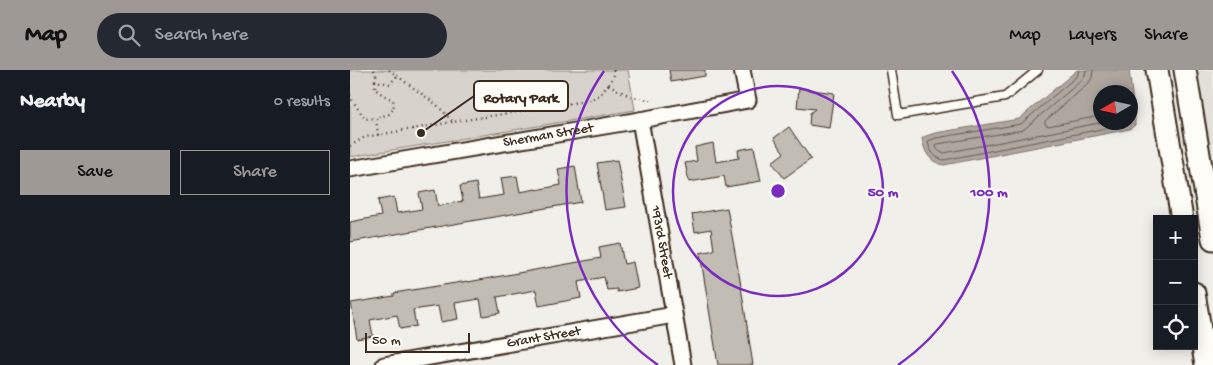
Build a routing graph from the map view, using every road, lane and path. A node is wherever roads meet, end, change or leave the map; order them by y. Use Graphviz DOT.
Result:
graph roads {
  1 [pos="374,70"];
  2 [pos="389,70"];
  3 [pos="614,70"];
  4 [pos="742,70"];
  5 [pos="890,70"];
  6 [pos="1038,70"];
  7 [pos="1157,70"];
  8 [pos="1185,70"];
  9 [pos="397,76"];
  10 [pos="375,81"];
  11 [pos="609,84"];
  12 [pos="350,95"];
  13 [pos="652,100"];
  14 [pos="376,118"];
  15 [pos="640,120"];
  16 [pos="453,122"];
  17 [pos="378,135"];
  18 [pos="350,146"];
  19 [pos="350,169"];
  20 [pos="1181,215"];
  21 [pos="1213,239"];
  22 [pos="1196,305"];
  23 [pos="674,315"];
  24 [pos="384,365"];
  25 [pos="683,365"];
  26 [pos="1206,365"];
  1 -- 10 [label="path"];
  2 -- 9 [label="path"];
  3 -- 11 [label="path"];
  4 -- 15 [label="street, Sherman Street"];
  5 -- 6 [label="lane"];
  7 -- 20 [label="main road"];
  8 -- 21 [label="main road"];
  9 -- 10 [label="path"];
  9 -- 16 [label="path"];
  10 -- 14 [label="path"];
  11 -- 13 [label="path"];
  11 -- 16 [label="path"];
  12 -- 14 [label="path"];
  14 -- 17 [label="path"];
  15 -- 19 [label="street, Sherman Street"];
  15 -- 23 [label="street, 193rd Street"];
  16 -- 17 [label="path"];
  17 -- 18 [label="path"];
  22 -- 26 [label="main road"];
  23 -- 24 [label="street, Grant Street"];
  23 -- 25 [label="street, 193rd Street"];
}
